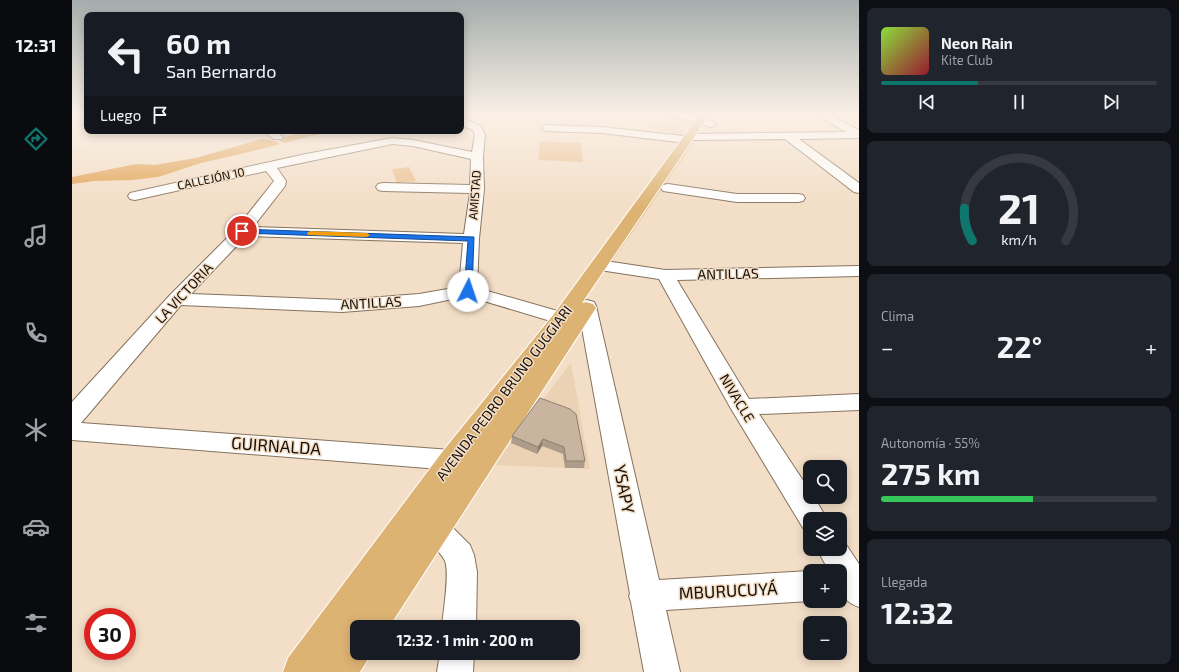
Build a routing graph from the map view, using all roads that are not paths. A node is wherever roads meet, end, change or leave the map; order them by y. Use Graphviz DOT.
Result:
graph roads {
  1 [pos="371,145"];
  2 [pos="424,145"];
  3 [pos="479,145"];
  4 [pos="689,145"];
  5 [pos="691,145"];
  6 [pos="800,145"];
  7 [pos="477,157"];
  8 [pos="269,166"];
  9 [pos="383,187"];
  10 [pos="668,188"];
  11 [pos="477,189"];
  12 [pos="859,189"];
  13 [pos="134,196"];
  14 [pos="798,198"];
  15 [pos="242,231"];
  16 [pos="471,239"];
  17 [pos="607,267"];
  18 [pos="859,271"];
  19 [pos="665,275"];
  20 [pos="468,291"];
  21 [pos="176,299"];
  22 [pos="587,306"];
  23 [pos="561,318"];
  24 [pos="859,402"];
  25 [pos="742,407"];
  26 [pos="72,417"];
  27 [pos="72,431"];
  28 [pos="466,461"];
  29 [pos="809,512"];
  30 [pos="435,529"];
  31 [pos="836,556"];
  32 [pos="803,586"];
  33 [pos="853,586"];
  34 [pos="646,596"];
  35 [pos="373,620"];
  36 [pos="459,620"];
  37 [pos="350,653"];
  38 [pos="456,660"];
  39 [pos="302,672"];
  40 [pos="337,672"];
  41 [pos="455,672"];
  42 [pos="662,672"];
  1 -- 8 [label="street, CALLEJÓN 10"];
  2 -- 7 [label="street, CALLEJÓN 10"];
  3 -- 7 [label="street, AMISTAD"];
  4 -- 17 [label="main road, AVENIDA PEDRO BRUNO GUGGIARI"];
  5 -- 10 [label="main road, AVENIDA PEDRO BRUNO GUGGIARI"];
  6 -- 12 [label="street"];
  7 -- 11 [label="street, AMISTAD"];
  8 -- 13 [label="street, CALLEJÓN 10"];
  8 -- 15 [label="street, LA VICTORIA"];
  9 -- 11 [label="street"];
  10 -- 14 [label="street"];
  10 -- 17 [label="main road, AVENIDA PEDRO BRUNO GUGGIARI"];
  11 -- 16 [label="street, AMISTAD"];
  15 -- 16 [label="street"];
  15 -- 21 [label="street, LA VICTORIA"];
  16 -- 20 [label="street, AMISTAD"];
  17 -- 19 [label="street, ANTILLAS"];
  17 -- 22 [label="main road, AVENIDA PEDRO BRUNO GUGGIARI"];
  17 -- 23 [label="main road, AVENIDA PEDRO BRUNO GUGGIARI"];
  18 -- 19 [label="street, ANTILLAS"];
  19 -- 25 [label="street, NIVACLE"];
  20 -- 21 [label="street, ANTILLAS"];
  20 -- 23 [label="street, ANTILLAS"];
  21 -- 26 [label="street, LA VICTORIA"];
  22 -- 28 [label="main road, AVENIDA PEDRO BRUNO GUGGIARI"];
  22 -- 34 [label="street, YSAPY"];
  23 -- 28 [label="main road, AVENIDA PEDRO BRUNO GUGGIARI"];
  24 -- 25 [label="street"];
  25 -- 29 [label="street, NIVACLE"];
  27 -- 28 [label="street, GUIRNALDA"];
  28 -- 30 [label="main road, AVENIDA PEDRO BRUNO GUGGIARI"];
  28 -- 39 [label="main road, AVENIDA PEDRO BRUNO GUGGIARI"];
  30 -- 35 [label="main road, AVENIDA PEDRO BRUNO GUGGIARI"];
  30 -- 36 [label="street"];
  31 -- 33 [label="street"];
  32 -- 34 [label="street, MBURUCUYÁ"];
  34 -- 42 [label="street, YSAPY"];
  37 -- 40 [label="main road"];
  38 -- 41 [label="street"];
}
